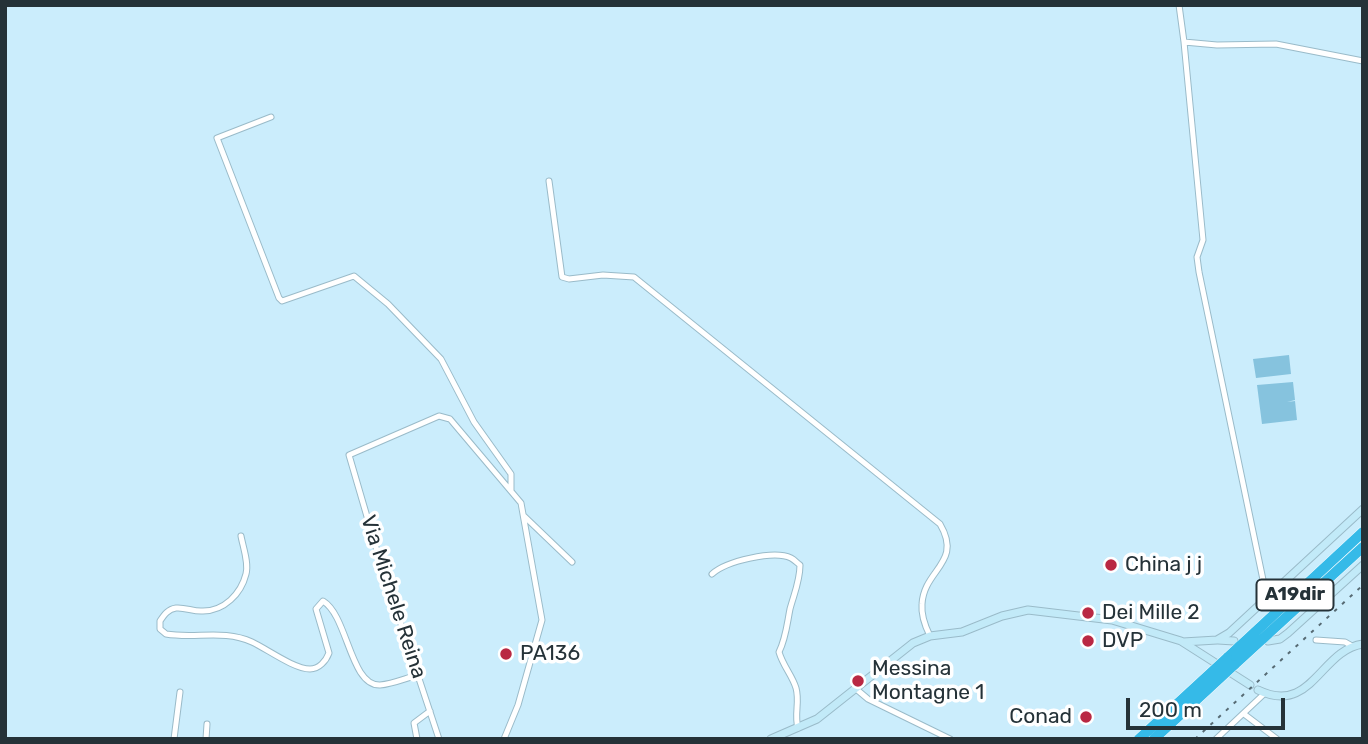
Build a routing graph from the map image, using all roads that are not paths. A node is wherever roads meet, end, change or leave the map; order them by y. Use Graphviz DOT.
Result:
graph roads {
  1 [pos="1180,5"];
  2 [pos="1184,42"];
  3 [pos="1363,61"];
  4 [pos="271,117"];
  5 [pos="549,181"];
  6 [pos="510,490"];
  7 [pos="1363,509"];
  8 [pos="523,515"];
  9 [pos="1363,532"];
  10 [pos="241,536"];
  11 [pos="1363,547"];
  12 [pos="572,562"];
  13 [pos="1363,565"];
  14 [pos="712,574"];
  15 [pos="1267,599"];
  16 [pos="930,636"];
  17 [pos="1217,640"];
  18 [pos="1316,640"];
  19 [pos="1181,641"];
  20 [pos="1234,641"];
  21 [pos="1268,641"];
  22 [pos="1363,644"];
  23 [pos="1352,646"];
  24 [pos="1230,662"];
  25 [pos="418,675"];
  26 [pos="1250,685"];
  27 [pos="855,688"];
  28 [pos="180,692"];
  29 [pos="1261,692"];
  30 [pos="430,712"];
  31 [pos="1244,714"];
  32 [pos="207,724"];
  33 [pos="798,728"];
  34 [pos="174,739"];
  35 [pos="206,739"];
  36 [pos="417,739"];
  37 [pos="439,739"];
  38 [pos="504,739"];
  39 [pos="771,739"];
  40 [pos="950,739"];
  41 [pos="1139,739"];
  42 [pos="1154,739"];
  43 [pos="1216,739"];
  44 [pos="1277,739"];
  1 -- 2 [label="street"];
  2 -- 3 [label="street"];
  2 -- 15 [label="street"];
  4 -- 6 [label="street"];
  5 -- 16 [label="street"];
  6 -- 8 [label="street"];
  6 -- 25 [label="street, Via Michele Reina"];
  7 -- 15 [label="street"];
  8 -- 12 [label="street"];
  8 -- 38 [label="street"];
  9 -- 24 [label="highway, A19dir"];
  10 -- 25 [label="street"];
  11 -- 24 [label="highway, A19dir"];
  13 -- 21 [label="street"];
  14 -- 33 [label="street"];
  15 -- 17 [label="street"];
  16 -- 19 [label="street"];
  16 -- 27 [label="street"];
  17 -- 19 [label="street"];
  17 -- 20 [label="street"];
  18 -- 23 [label="street"];
  19 -- 26 [label="street"];
  22 -- 23 [label="street"];
  23 -- 29 [label="street"];
  24 -- 41 [label="highway, A19dir, bridge"];
  24 -- 42 [label="highway, A19dir, bridge"];
  25 -- 30 [label="street, Via Michele Reina"];
  27 -- 33 [label="street"];
  27 -- 40 [label="street"];
  28 -- 34 [label="street"];
  29 -- 31 [label="street"];
  30 -- 36 [label="street"];
  30 -- 37 [label="street, Via Michele Reina"];
  31 -- 43 [label="street"];
  31 -- 44 [label="street"];
  32 -- 35 [label="street"];
  33 -- 39 [label="street"];
}
